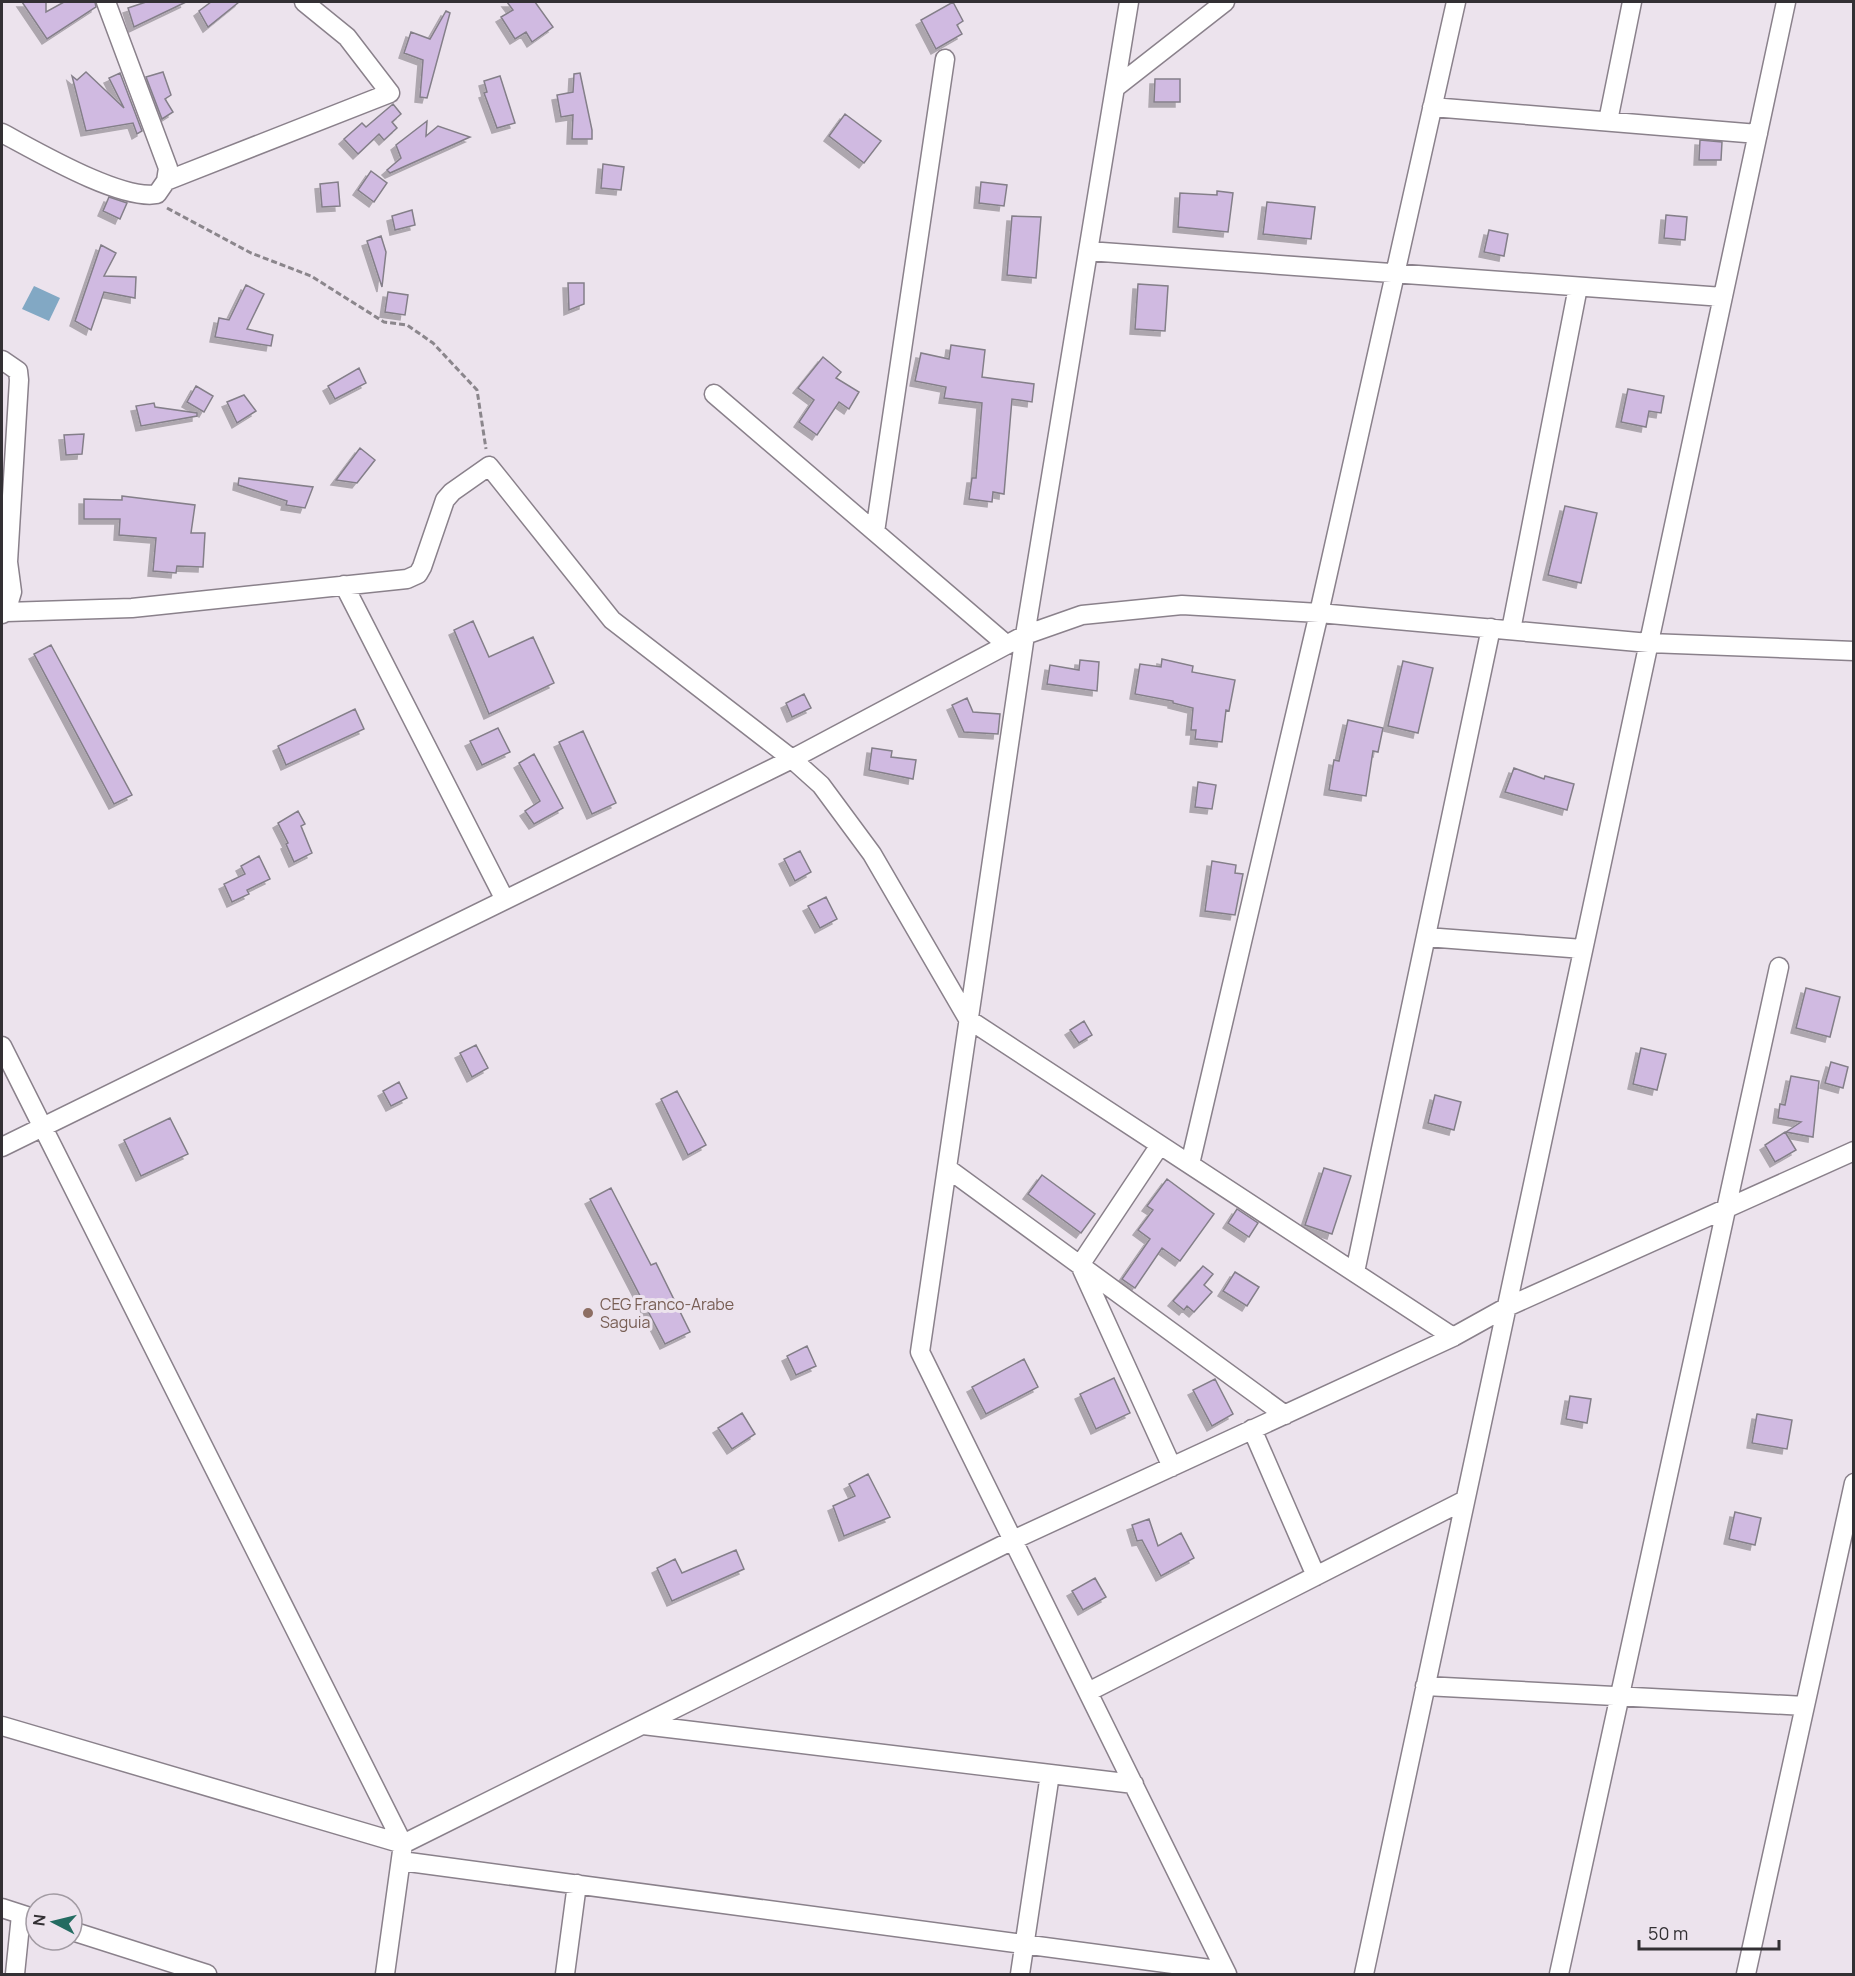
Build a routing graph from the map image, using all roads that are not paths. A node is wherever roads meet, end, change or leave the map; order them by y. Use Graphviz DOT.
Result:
graph roads {
  1 [pos="106,2"];
  2 [pos="304,2"];
  3 [pos="1130,2"];
  4 [pos="1225,2"];
  5 [pos="1456,2"];
  6 [pos="1632,2"];
  7 [pos="1786,2"];
  8 [pos="945,59"];
  9 [pos="1115,88"];
  10 [pos="1432,107"];
  11 [pos="1608,122"];
  12 [pos="2,133"];
  13 [pos="1758,134"];
  14 [pos="166,181"];
  15 [pos="1088,251"];
  16 [pos="1395,273"];
  17 [pos="1578,287"];
  18 [pos="1722,297"];
  19 [pos="2,360"];
  20 [pos="714,393"];
  21 [pos="875,532"];
  22 [pos="344,585"];
  23 [pos="4,613"];
  24 [pos="1319,613"];
  25 [pos="1491,628"];
  26 [pos="1511,630"];
  27 [pos="1025,635"];
  28 [pos="1649,643"];
  29 [pos="1007,645"];
  30 [pos="1854,651"];
  31 [pos="792,759"];
  32 [pos="505,900"];
  33 [pos="1426,937"];
  34 [pos="1583,949"];
  35 [pos="1779,967"];
  36 [pos="968,1019"];
  37 [pos="2,1046"];
  38 [pos="42,1128"];
  39 [pos="1160,1144"];
  40 [pos="2,1147"];
  41 [pos="1854,1150"];
  42 [pos="1190,1164"];
  43 [pos="947,1168"];
  44 [pos="1726,1208"];
  45 [pos="1080,1265"];
  46 [pos="1355,1272"];
  47 [pos="1507,1307"];
  48 [pos="1453,1337"];
  49 [pos="1285,1415"];
  50 [pos="1252,1429"];
  51 [pos="1172,1467"];
  52 [pos="1854,1483"];
  53 [pos="1465,1500"];
  54 [pos="1013,1540"];
  55 [pos="1316,1576"];
  56 [pos="1425,1686"];
  57 [pos="1088,1692"];
  58 [pos="1620,1696"];
  59 [pos="1805,1706"];
  60 [pos="643,1725"];
  61 [pos="2,1726"];
  62 [pos="1050,1774"];
  63 [pos="1134,1784"];
  64 [pos="402,1853"];
  65 [pos="577,1884"];
  66 [pos="2,1908"];
  67 [pos="24,1915"];
  68 [pos="84,1935"];
  69 [pos="24,1937"];
  70 [pos="1025,1944"];
  71 [pos="1226,1972"];
  72 [pos="15,1974"];
  73 [pos="207,1974"];
  74 [pos="385,1974"];
  75 [pos="565,1974"];
  76 [pos="1020,1974"];
  77 [pos="1364,1974"];
  78 [pos="1559,1974"];
  79 [pos="1746,1974"];
  1 -- 14 [label="street"];
  2 -- 14 [label="street"];
  3 -- 9 [label="street"];
  4 -- 9 [label="street"];
  5 -- 10 [label="street"];
  6 -- 11 [label="street"];
  7 -- 13 [label="street"];
  8 -- 21 [label="street"];
  9 -- 15 [label="street"];
  10 -- 11 [label="street"];
  10 -- 16 [label="street"];
  11 -- 13 [label="street"];
  12 -- 14 [label="street"];
  13 -- 18 [label="street"];
  15 -- 16 [label="street"];
  15 -- 27 [label="street"];
  16 -- 17 [label="street"];
  16 -- 24 [label="street"];
  17 -- 18 [label="street"];
  17 -- 26 [label="street"];
  18 -- 28 [label="street"];
  19 -- 23 [label="street"];
  20 -- 21 [label="street"];
  21 -- 29 [label="street"];
  22 -- 23 [label="street"];
  22 -- 31 [label="street"];
  22 -- 32 [label="street"];
  24 -- 25 [label="street"];
  24 -- 27 [label="street"];
  24 -- 42 [label="street"];
  25 -- 26 [label="street"];
  25 -- 33 [label="street"];
  26 -- 28 [label="street"];
  27 -- 29 [label="street"];
  27 -- 36 [label="street"];
  28 -- 30 [label="street"];
  28 -- 34 [label="street"];
  29 -- 31 [label="street"];
  31 -- 32 [label="street"];
  31 -- 36 [label="street"];
  32 -- 38 [label="street"];
  33 -- 34 [label="street"];
  33 -- 46 [label="street"];
  34 -- 47 [label="street"];
  35 -- 44 [label="street"];
  36 -- 39 [label="street"];
  36 -- 43 [label="street"];
  37 -- 38 [label="street"];
  38 -- 40 [label="street"];
  38 -- 64 [label="street"];
  39 -- 42 [label="street"];
  39 -- 45 [label="street"];
  41 -- 44 [label="street"];
  42 -- 46 [label="street"];
  43 -- 45 [label="street"];
  43 -- 54 [label="street"];
  44 -- 47 [label="street"];
  44 -- 58 [label="street"];
  45 -- 49 [label="street"];
  45 -- 51 [label="street"];
  46 -- 48 [label="street"];
  47 -- 48 [label="street"];
  47 -- 53 [label="street"];
  48 -- 49 [label="street"];
  49 -- 50 [label="street"];
  50 -- 51 [label="street"];
  50 -- 55 [label="street"];
  51 -- 54 [label="street"];
  52 -- 59 [label="street"];
  53 -- 55 [label="street"];
  53 -- 56 [label="street"];
  54 -- 57 [label="street"];
  54 -- 60 [label="street"];
  55 -- 57 [label="street"];
  56 -- 58 [label="street"];
  56 -- 77 [label="street"];
  57 -- 63 [label="street"];
  58 -- 59 [label="street"];
  58 -- 78 [label="street"];
  59 -- 79 [label="street"];
  60 -- 62 [label="street"];
  60 -- 64 [label="street"];
  61 -- 64 [label="street"];
  62 -- 63 [label="street"];
  62 -- 70 [label="street"];
  63 -- 71 [label="street"];
  64 -- 65 [label="street"];
  64 -- 74 [label="street"];
  65 -- 70 [label="street"];
  65 -- 75 [label="street"];
  66 -- 67 [label="street"];
  68 -- 73 [label="street"];
  69 -- 72 [label="street"];
  70 -- 71 [label="street"];
  70 -- 76 [label="street"];
}
